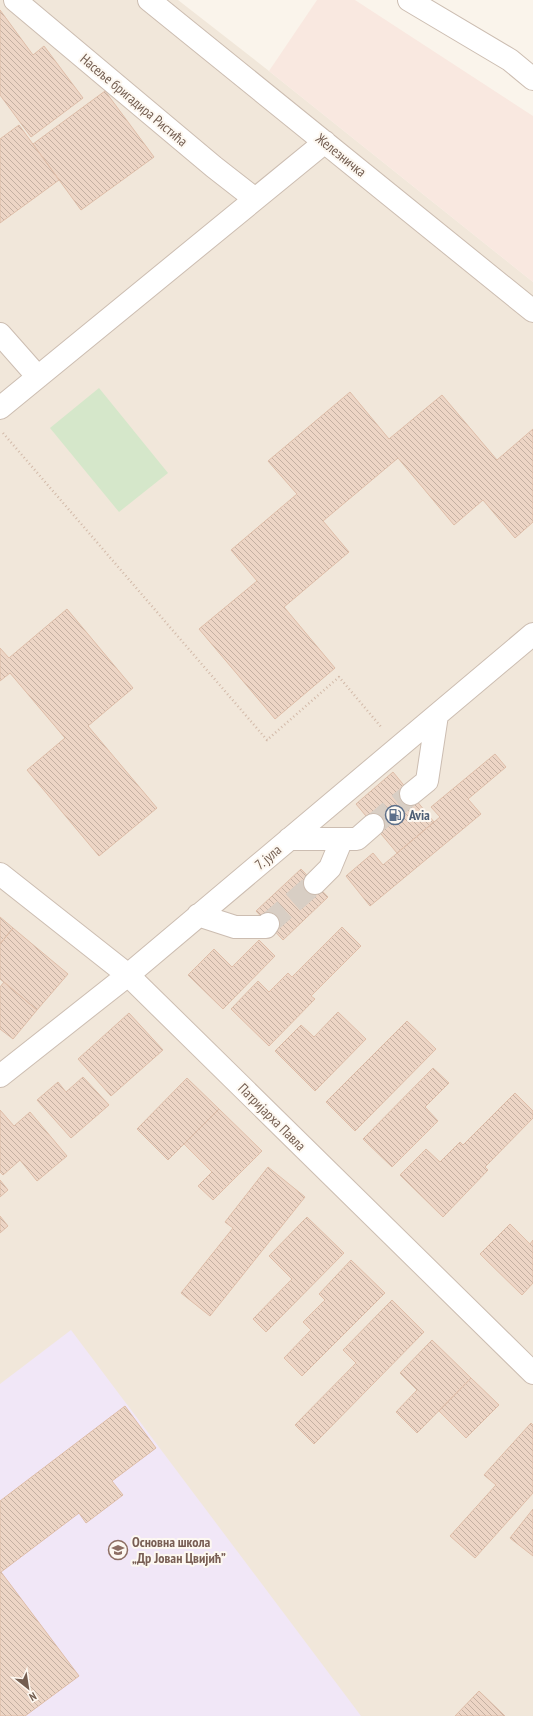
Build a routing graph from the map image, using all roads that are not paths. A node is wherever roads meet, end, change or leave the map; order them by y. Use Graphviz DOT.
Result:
graph roads {
  1 [pos="15,0"];
  2 [pos="149,0"];
  3 [pos="409,0"];
  4 [pos="533,79"];
  5 [pos="325,142"];
  6 [pos="255,199"];
  7 [pos="533,311"];
  8 [pos="0,334"];
  9 [pos="38,376"];
  10 [pos="0,408"];
  11 [pos="533,634"];
  12 [pos="437,715"];
  13 [pos="411,794"];
  14 [pos="374,825"];
  15 [pos="289,839"];
  16 [pos="342,839"];
  17 [pos="0,874"];
  18 [pos="315,883"];
  19 [pos="198,916"];
  20 [pos="268,924"];
  21 [pos="128,974"];
  22 [pos="0,1076"];
  23 [pos="533,1373"];
  1 -- 6 [label="street, Насеље бригадира Ристића"];
  2 -- 5 [label="street, Железничка"];
  3 -- 4 [label="street"];
  5 -- 6 [label="street"];
  5 -- 7 [label="street, Железничка"];
  6 -- 9 [label="street"];
  8 -- 9 [label="street"];
  9 -- 10 [label="street"];
  11 -- 12 [label="street, 7. јула"];
  12 -- 13 [label="street"];
  12 -- 15 [label="street, 7. јула"];
  14 -- 16 [label="street"];
  15 -- 16 [label="street"];
  15 -- 19 [label="street, 7. јула"];
  16 -- 18 [label="street"];
  17 -- 21 [label="street, Патријарха Павла"];
  19 -- 20 [label="street"];
  19 -- 21 [label="street, 7. јула"];
  21 -- 22 [label="street, 7. јула"];
  21 -- 23 [label="street, Патријарха Павла"];
}
